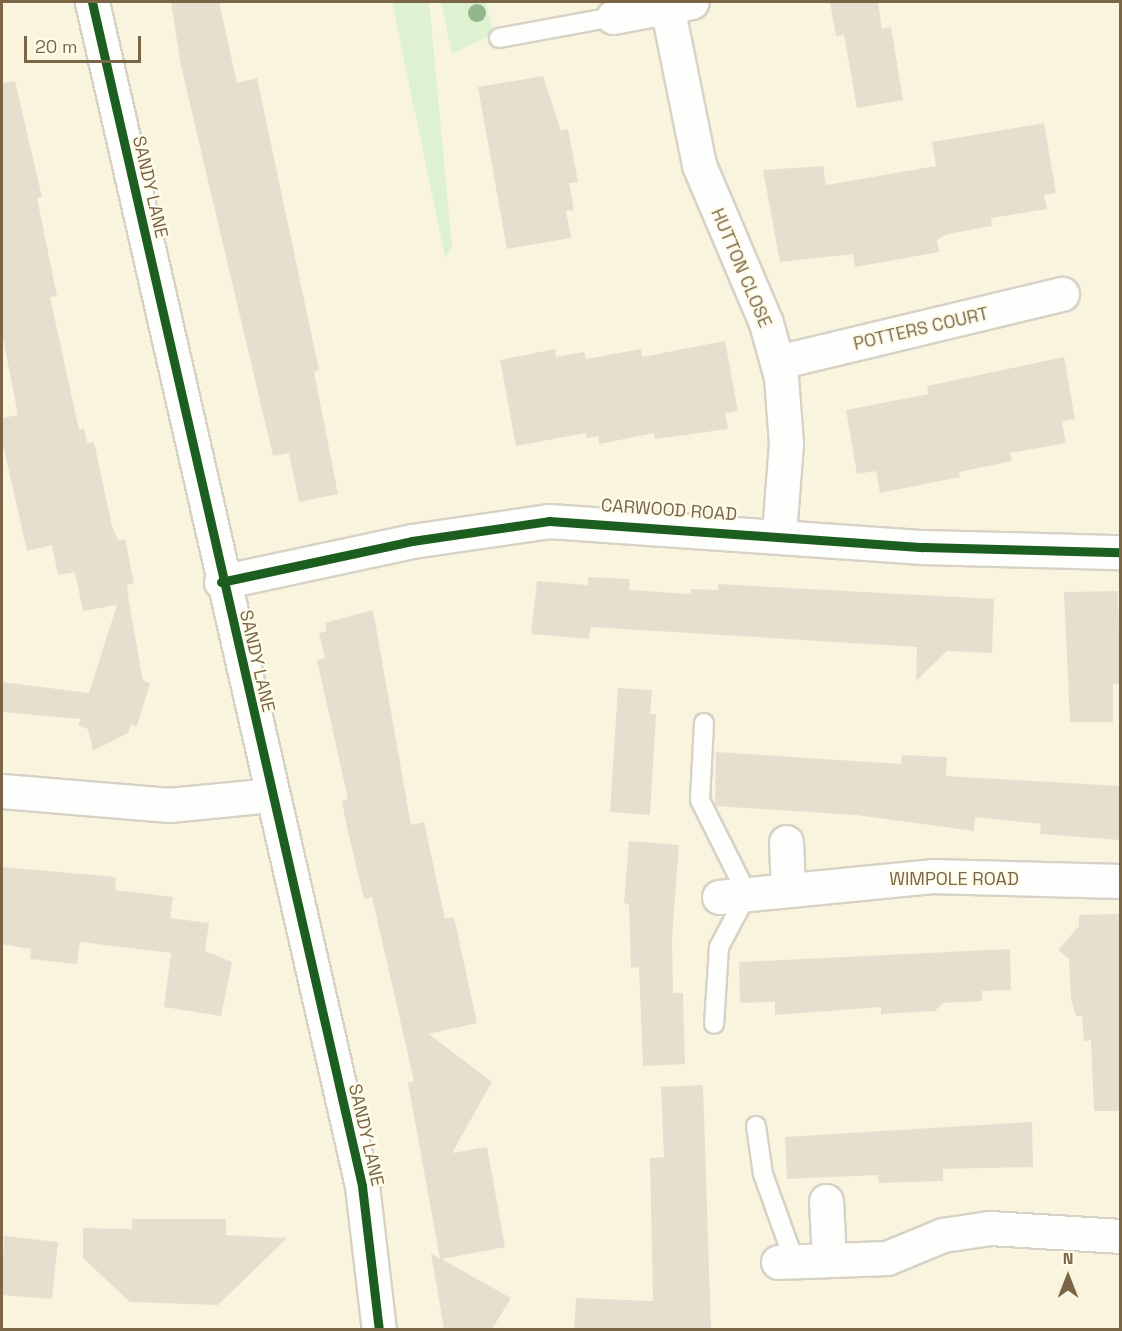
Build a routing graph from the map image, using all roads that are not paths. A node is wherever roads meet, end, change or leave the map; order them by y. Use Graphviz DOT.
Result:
graph roads {
  1 [pos="92,2"];
  2 [pos="679,4"];
  3 [pos="613,17"];
  4 [pos="499,38"];
  5 [pos="1062,294"];
  6 [pos="778,362"];
  7 [pos="779,534"];
  8 [pos="1120,552"];
  9 [pos="222,582"];
  10 [pos="704,723"];
  11 [pos="2,790"];
  12 [pos="271,795"];
  13 [pos="786,842"];
  14 [pos="1120,881"];
  15 [pos="788,889"];
  16 [pos="733,896"];
  17 [pos="714,1024"];
  18 [pos="756,1126"];
  19 [pos="826,1202"];
  20 [pos="1120,1236"];
  21 [pos="829,1258"];
  22 [pos="786,1261"];
  23 [pos="379,1329"];
  1 -- 9 [label="street, SANDY LANE"];
  2 -- 3 [label="street, HUTTON CLOSE"];
  2 -- 6 [label="street, HUTTON CLOSE"];
  3 -- 4 [label="lane, HUTTON CLOSE"];
  5 -- 6 [label="street, POTTERS COURT"];
  6 -- 7 [label="street, HUTTON CLOSE"];
  7 -- 8 [label="street, CARWOOD ROAD"];
  7 -- 9 [label="street, CARWOOD ROAD"];
  9 -- 12 [label="street, SANDY LANE"];
  10 -- 16 [label="lane"];
  11 -- 12 [label="street"];
  12 -- 23 [label="street, SANDY LANE"];
  13 -- 15 [label="street"];
  14 -- 15 [label="street, WIMPOLE ROAD"];
  15 -- 16 [label="street, WIMPOLE ROAD"];
  16 -- 17 [label="lane"];
  18 -- 22 [label="lane"];
  19 -- 21 [label="street"];
  20 -- 21 [label="street"];
  21 -- 22 [label="street"];
}
